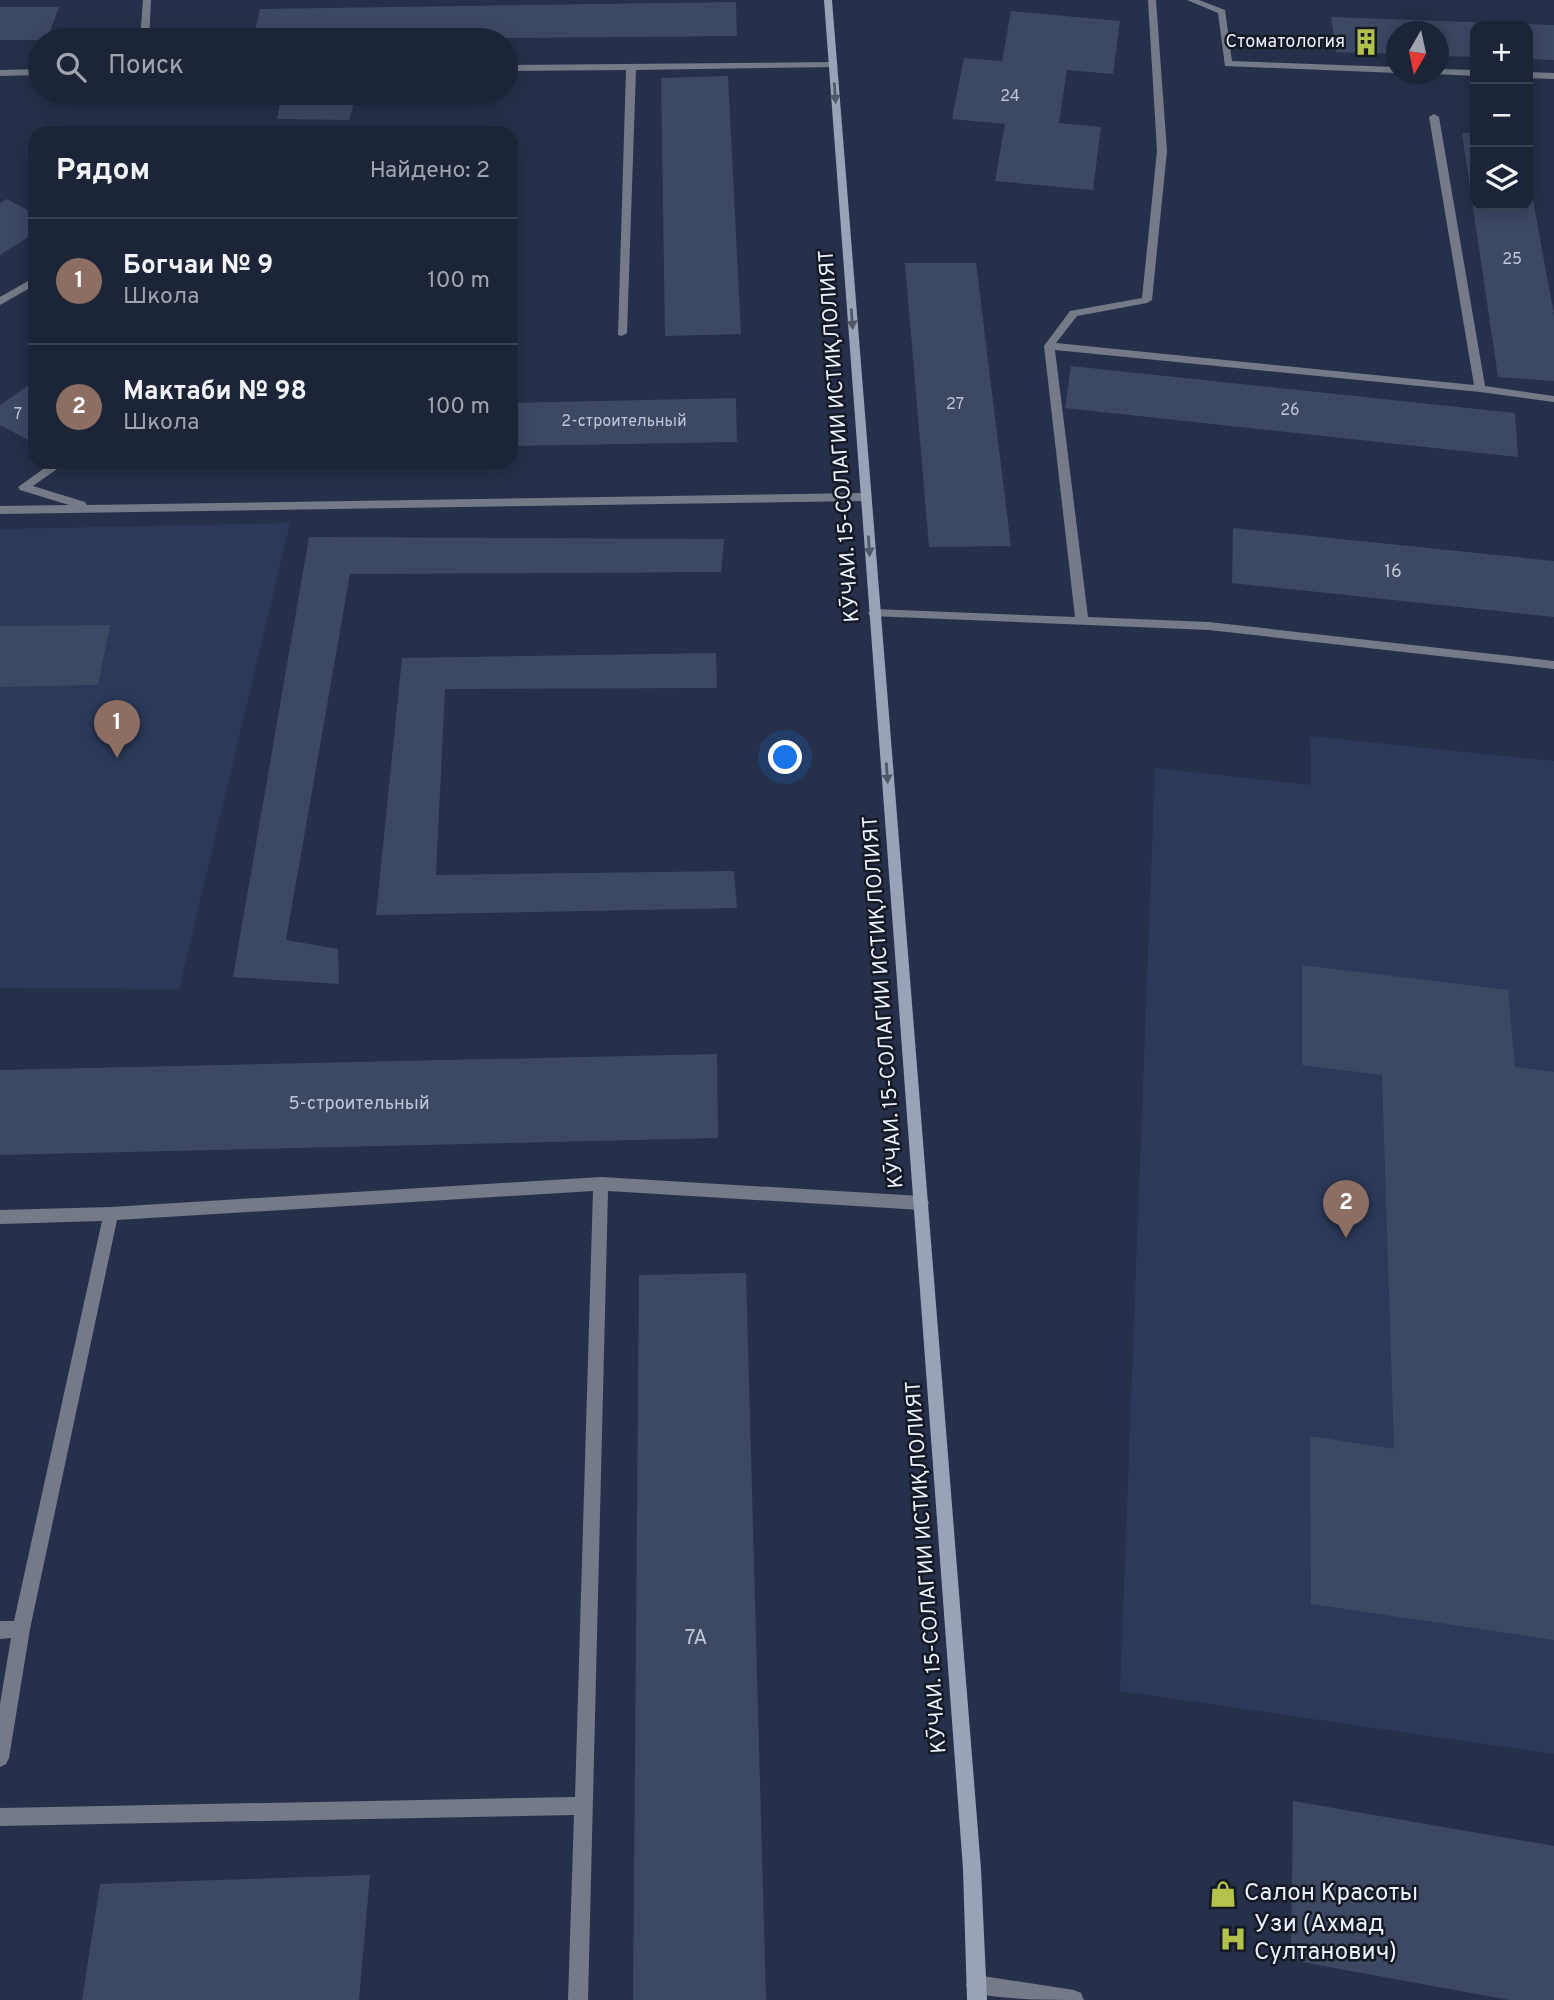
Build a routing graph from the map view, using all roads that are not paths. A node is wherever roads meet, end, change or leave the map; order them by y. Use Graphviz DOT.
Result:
graph roads {
  1 [pos="147,0"];
  2 [pos="828,0"];
  3 [pos="1152,0"];
  4 [pos="1191,0"];
  5 [pos="146,28"];
  6 [pos="833,65"];
  7 [pos="631,67"];
  8 [pos="518,68"];
  9 [pos="1386,70"];
  10 [pos="28,72"];
  11 [pos="1449,72"];
  12 [pos="0,73"];
  13 [pos="1470,73"];
  14 [pos="1533,75"];
  15 [pos="1554,76"];
  16 [pos="1434,117"];
  17 [pos="28,284"];
  18 [pos="0,302"];
  19 [pos="622,333"];
  20 [pos="1049,346"];
  21 [pos="1480,389"];
  22 [pos="1554,399"];
  23 [pos="51,469"];
  24 [pos="866,497"];
  25 [pos="0,510"];
  26 [pos="96,510"];
  27 [pos="874,613"];
  28 [pos="1082,621"];
  29 [pos="1554,665"];
  30 [pos="601,1184"];
  31 [pos="920,1203"];
  32 [pos="111,1214"];
  33 [pos="0,1217"];
  34 [pos="21,1629"];
  35 [pos="0,1630"];
  36 [pos="0,1758"];
  37 [pos="584,1805"];
  38 [pos="0,1816"];
  39 [pos="976,1993"];
  40 [pos="578,2000"];
  41 [pos="1074,2000"];
  1 -- 5 [label="lane"];
  2 -- 6 [label="street, КӮЧАИ. 15-СОЛАГИИ ИСТИҚЛОЛИЯТ"];
  3 -- 20 [label="lane"];
  4 -- 9 [label="lane"];
  6 -- 7 [label="lane"];
  6 -- 24 [label="street, КӮЧАИ. 15-СОЛАГИИ ИСТИҚЛОЛИЯТ, one-way"];
  7 -- 8 [label="lane"];
  7 -- 19 [label="lane"];
  10 -- 12 [label="lane"];
  11 -- 13 [label="lane"];
  14 -- 15 [label="lane"];
  16 -- 21 [label="lane"];
  17 -- 18 [label="lane"];
  20 -- 21 [label="lane"];
  20 -- 28 [label="lane"];
  21 -- 22 [label="lane"];
  23 -- 26 [label="lane"];
  24 -- 26 [label="lane"];
  24 -- 27 [label="street, КӮЧАИ. 15-СОЛАГИИ ИСТИҚЛОЛИЯТ, one-way"];
  25 -- 26 [label="lane"];
  27 -- 28 [label="lane"];
  27 -- 31 [label="street, КӮЧАИ. 15-СОЛАГИИ ИСТИҚЛОЛИЯТ, one-way"];
  28 -- 29 [label="lane"];
  30 -- 31 [label="lane"];
  30 -- 32 [label="lane"];
  30 -- 37 [label="lane"];
  31 -- 39 [label="street, КӮЧАИ. 15-СОЛАГИИ ИСТИҚЛОЛИЯТ"];
  32 -- 33 [label="lane"];
  32 -- 34 [label="lane"];
  34 -- 35 [label="lane"];
  34 -- 36 [label="lane"];
  37 -- 38 [label="lane"];
  37 -- 40 [label="lane"];
  39 -- 41 [label="lane"];
}
